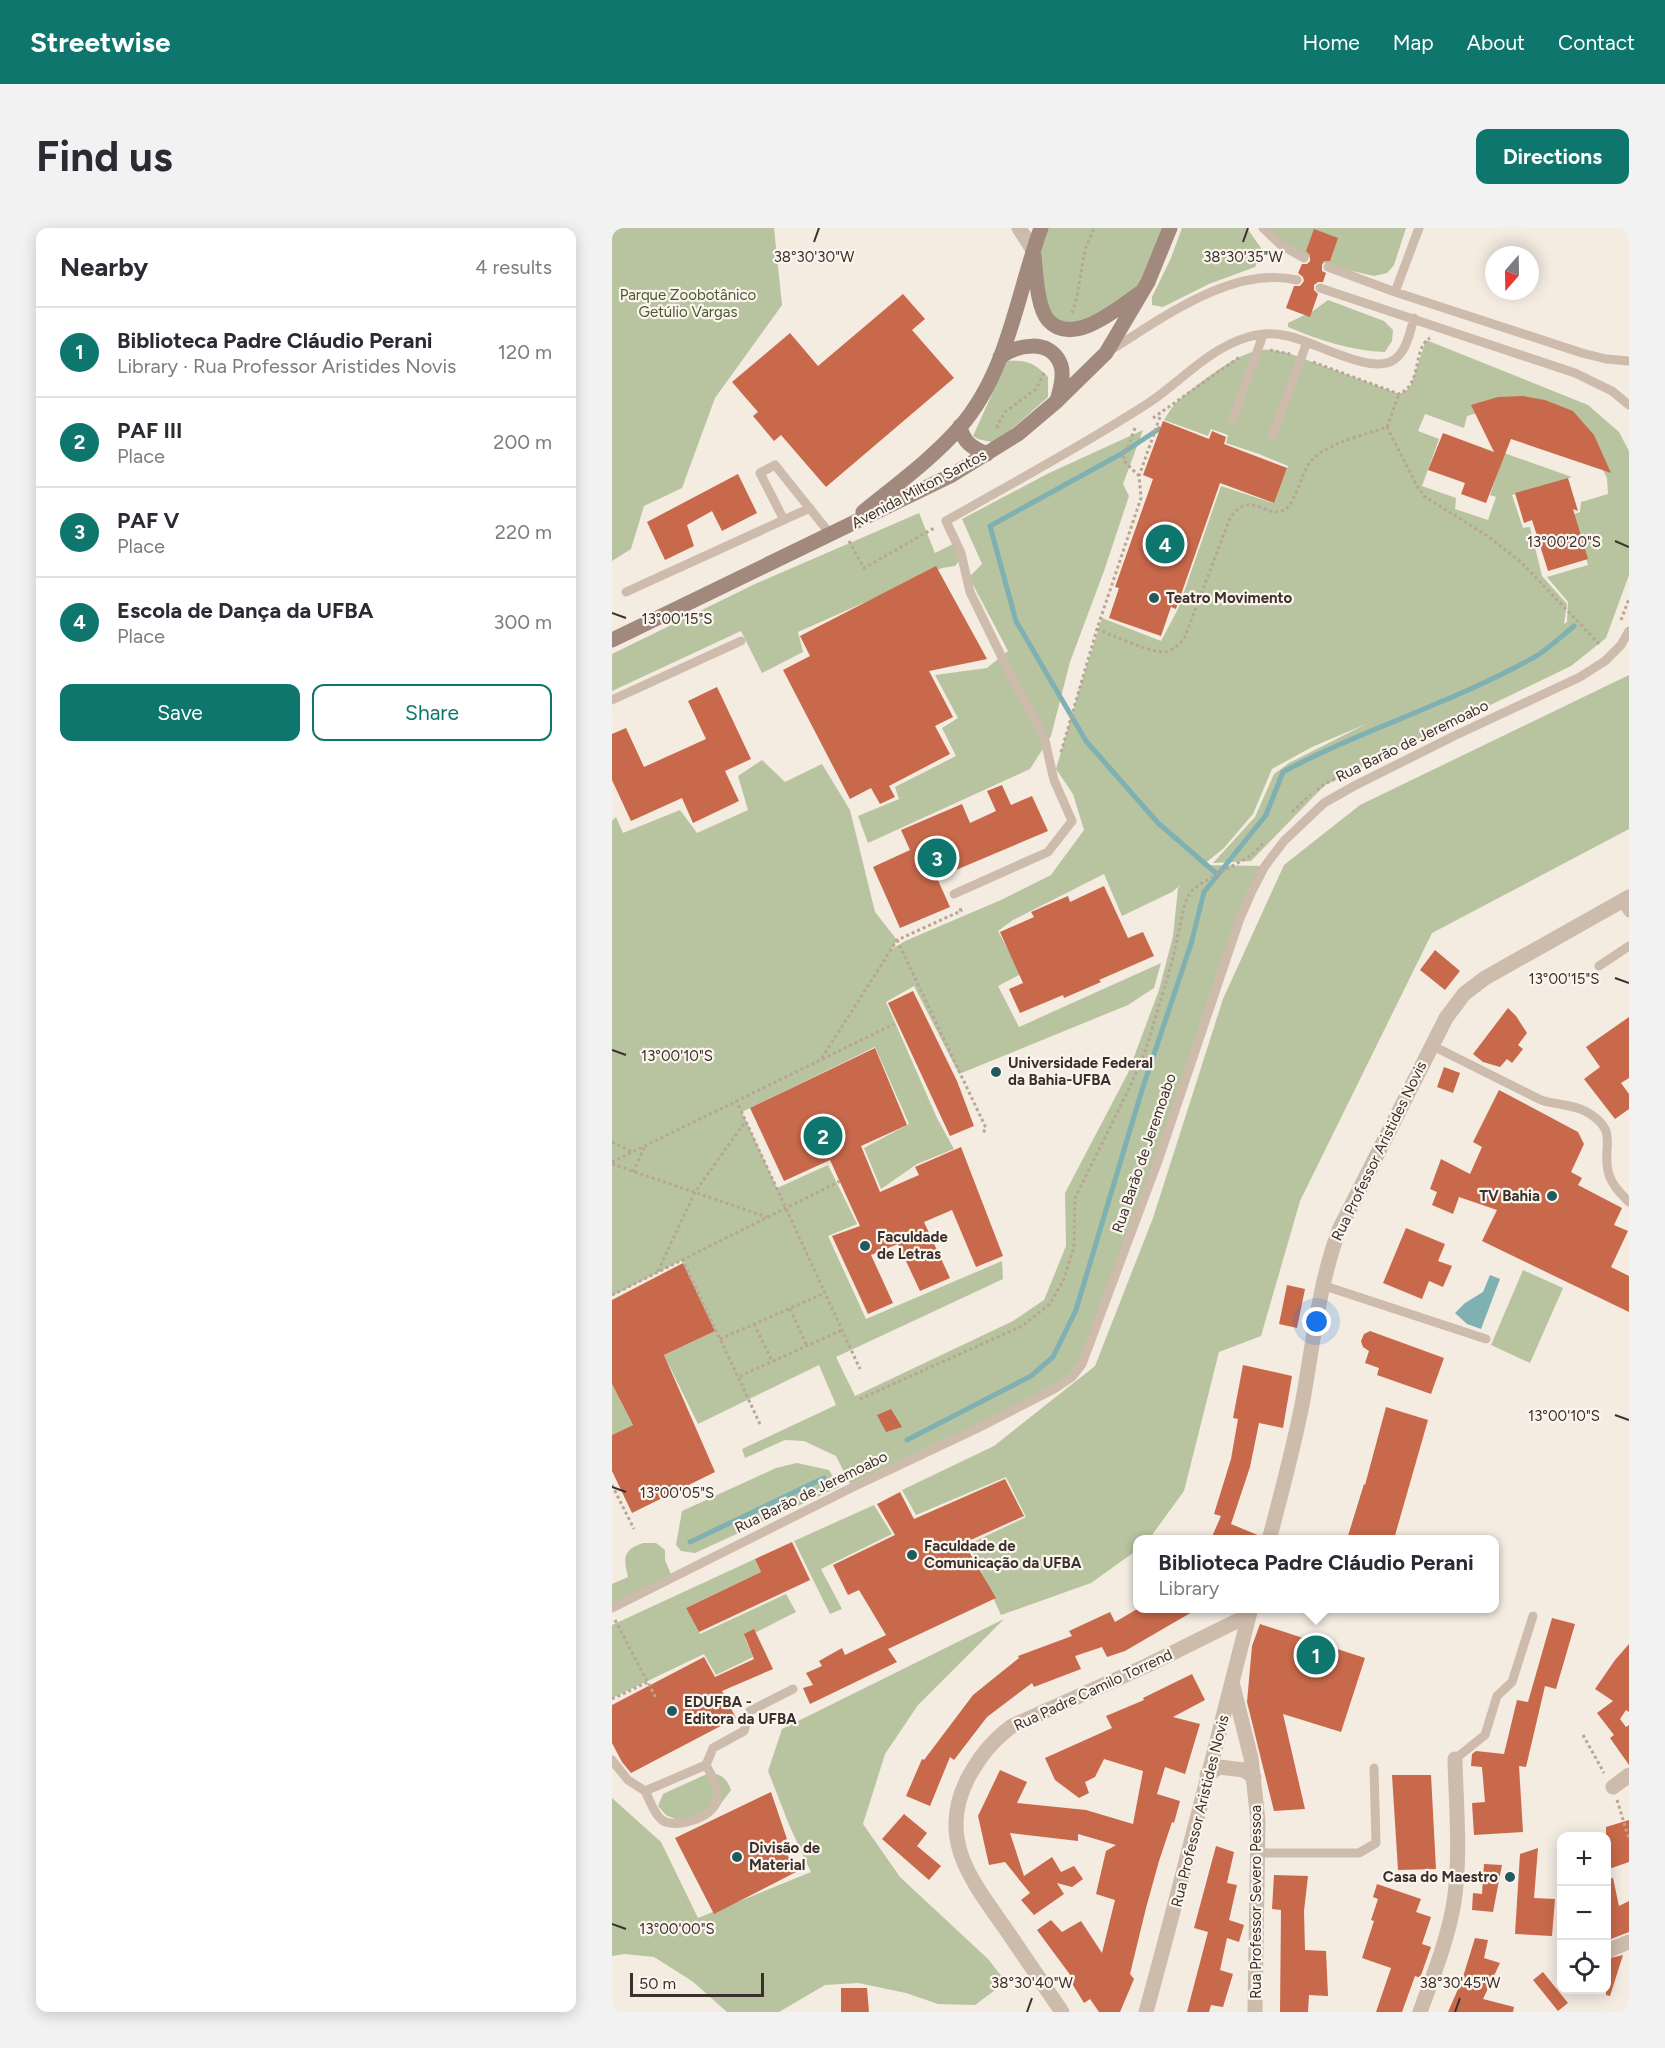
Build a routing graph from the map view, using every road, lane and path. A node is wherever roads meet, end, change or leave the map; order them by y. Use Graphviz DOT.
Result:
graph roads {
  1 [pos="1019,228"];
  2 [pos="1041,228"];
  3 [pos="1170,228"];
  4 [pos="1263,228"];
  5 [pos="1419,228"];
  6 [pos="1033,250"];
  7 [pos="1304,258"];
  8 [pos="1328,267"];
  9 [pos="1297,280"];
  10 [pos="1320,288"];
  11 [pos="1143,291"];
  12 [pos="1395,292"];
  13 [pos="1414,318"];
  14 [pos="1263,334"];
  15 [pos="1432,337"];
  16 [pos="1307,342"];
  17 [pos="1257,350"];
  18 [pos="1106,353"];
  19 [pos="1000,357"];
  20 [pos="1301,358"];
  21 [pos="1629,361"];
  22 [pos="1399,394"];
  23 [pos="1057,401"];
  24 [pos="1629,405"];
  25 [pos="1161,415"];
  26 [pos="1152,418"];
  27 [pos="1233,419"];
  28 [pos="1144,423"];
  29 [pos="960,426"];
  30 [pos="1387,427"];
  31 [pos="1135,428"];
  32 [pos="1128,432"];
  33 [pos="1273,435"];
  34 [pos="987,454"];
  35 [pos="1138,476"];
  36 [pos="810,508"];
  37 [pos="784,520"];
  38 [pos="946,521"];
  39 [pos="837,532"];
  40 [pos="626,592"];
  41 [pos="1097,629"];
  42 [pos="1629,631"];
  43 [pos="612,640"];
  44 [pos="741,640"];
  45 [pos="1602,647"];
  46 [pos="612,700"];
  47 [pos="1070,719"];
  48 [pos="954,894"];
  49 [pos="1626,904"];
  50 [pos="897,940"];
  51 [pos="1629,946"];
  52 [pos="1599,966"];
  53 [pos="894,1024"];
  54 [pos="1431,1045"];
  55 [pos="822,1059"];
  56 [pos="736,1100"];
  57 [pos="746,1121"];
  58 [pos="983,1133"];
  59 [pos="612,1142"];
  60 [pos="645,1146"];
  61 [pos="633,1152"];
  62 [pos="612,1163"];
  63 [pos="633,1172"];
  64 [pos="840,1181"];
  65 [pos="695,1192"];
  66 [pos="1629,1202"];
  67 [pos="786,1207"];
  68 [pos="767,1216"];
  69 [pos="682,1259"];
  70 [pos="657,1272"];
  71 [pos="1322,1285"];
  72 [pos="825,1293"];
  73 [pos="612,1295"];
  74 [pos="790,1309"];
  75 [pos="754,1324"];
  76 [pos="842,1330"];
  77 [pos="720,1339"];
  78 [pos="1486,1339"];
  79 [pos="807,1346"];
  80 [pos="772,1361"];
  81 [pos="860,1369"];
  82 [pos="738,1377"];
  83 [pos="760,1424"];
  84 [pos="612,1485"];
  85 [pos="634,1529"];
  86 [pos="1270,1535"];
  87 [pos="612,1608"];
  88 [pos="1248,1613"];
  89 [pos="1250,1613"];
  90 [pos="612,1614"];
  91 [pos="1533,1616"];
  92 [pos="648,1682"];
  93 [pos="1233,1686"];
  94 [pos="793,1689"];
  95 [pos="656,1698"];
  96 [pos="612,1699"];
  97 [pos="1583,1735"];
  98 [pos="1455,1759"];
  99 [pos="612,1760"];
  100 [pos="706,1765"];
  101 [pos="1374,1768"];
  102 [pos="1207,1775"];
  103 [pos="1629,1775"];
  104 [pos="1254,1777"];
  105 [pos="1613,1787"];
  106 [pos="645,1791"];
  107 [pos="1629,1839"];
  108 [pos="1258,1853"];
  109 [pos="1629,1942"];
  110 [pos="1611,1949"];
  111 [pos="1062,2012"];
  112 [pos="1146,2012"];
  113 [pos="1256,2012"];
  114 [pos="1420,2012"];
  1 -- 6 [label="street"];
  2 -- 6 [label="main road, Avenida Milton Santos"];
  3 -- 11 [label="main road, Avenida Milton Santos"];
  4 -- 7 [label="lane"];
  5 -- 12 [label="lane"];
  6 -- 11 [label="main road"];
  6 -- 19 [label="main road, Avenida Milton Santos"];
  8 -- 12 [label="lane"];
  9 -- 18 [label="lane"];
  10 -- 13 [label="lane"];
  11 -- 18 [label="main road, Avenida Milton Santos"];
  12 -- 21 [label="lane"];
  13 -- 16 [label="lane"];
  13 -- 24 [label="lane"];
  14 -- 16 [label="lane"];
  14 -- 17 [label="lane"];
  14 -- 38 [label="lane"];
  15 -- 22 [label="path"];
  16 -- 20 [label="lane"];
  17 -- 20 [label="path"];
  17 -- 25 [label="path"];
  17 -- 27 [label="lane"];
  18 -- 23 [label="main road, Avenida Milton Santos"];
  19 -- 23 [label="main road"];
  19 -- 29 [label="main road, Avenida Milton Santos"];
  20 -- 22 [label="path"];
  20 -- 33 [label="lane"];
  22 -- 30 [label="path"];
  23 -- 34 [label="main road, Avenida Milton Santos"];
  25 -- 26 [label="path"];
  25 -- 35 [label="path"];
  28 -- 31 [label="path"];
  29 -- 34 [label="main road"];
  29 -- 39 [label="main road, Avenida Milton Santos"];
  30 -- 41 [label="path"];
  30 -- 45 [label="path"];
  31 -- 32 [label="path"];
  31 -- 35 [label="path"];
  34 -- 39 [label="main road, Avenida Milton Santos"];
  35 -- 41 [label="path"];
  36 -- 37 [label="lane"];
  36 -- 37 [label="lane"];
  36 -- 39 [label="lane"];
  37 -- 40 [label="lane"];
  38 -- 39 [label="path"];
  38 -- 48 [label="lane"];
  39 -- 43 [label="main road, Avenida Milton Santos"];
  41 -- 47 [label="path"];
  42 -- 87 [label="lane, Rua Barão de Jeremoabo"];
  44 -- 46 [label="lane"];
  48 -- 50 [label="path"];
  49 -- 54 [label="street, Rua Professor Aristides Novis"];
  50 -- 55 [label="path"];
  50 -- 58 [label="path"];
  51 -- 52 [label="lane"];
  53 -- 55 [label="path"];
  54 -- 66 [label="lane"];
  54 -- 71 [label="street, Rua Professor Aristides Novis"];
  55 -- 56 [label="path"];
  56 -- 57 [label="path"];
  56 -- 60 [label="path"];
  57 -- 65 [label="path"];
  57 -- 67 [label="path"];
  59 -- 61 [label="path"];
  60 -- 61 [label="path"];
  60 -- 63 [label="path"];
  61 -- 62 [label="path"];
  62 -- 63 [label="path"];
  63 -- 65 [label="path"];
  64 -- 67 [label="path"];
  65 -- 68 [label="path"];
  65 -- 70 [label="path"];
  67 -- 68 [label="path"];
  67 -- 72 [label="path"];
  68 -- 69 [label="path"];
  69 -- 70 [label="path"];
  69 -- 77 [label="path"];
  70 -- 73 [label="path"];
  71 -- 78 [label="lane"];
  71 -- 86 [label="street, Rua Professor Aristides Novis"];
  72 -- 74 [label="path"];
  72 -- 76 [label="path"];
  74 -- 75 [label="path"];
  74 -- 79 [label="path"];
  75 -- 77 [label="path"];
  75 -- 80 [label="path"];
  76 -- 79 [label="path"];
  76 -- 81 [label="path"];
  77 -- 82 [label="path"];
  79 -- 80 [label="path"];
  80 -- 82 [label="path"];
  82 -- 83 [label="path"];
  84 -- 85 [label="path"];
  88 -- 111 [label="street, Rua Padre Camilo Torrend"];
  89 -- 93 [label="street, Rua Professor Aristides Novis"];
  90 -- 92 [label="path"];
  91 -- 98 [label="lane"];
  92 -- 95 [label="path"];
  92 -- 96 [label="path"];
  93 -- 102 [label="street, Rua Professor Aristides Novis"];
  93 -- 104 [label="street, Rua Professor Severo Pessoa"];
  94 -- 100 [label="lane"];
  97 -- 105 [label="path"];
  98 -- 114 [label="street"];
  99 -- 106 [label="lane"];
  100 -- 106 [label="lane"];
  100 -- 106 [label="lane"];
  101 -- 108 [label="lane"];
  102 -- 104 [label="street"];
  102 -- 112 [label="street, Rua Professor Aristides Novis"];
  103 -- 105 [label="street"];
  104 -- 108 [label="street, Rua Professor Severo Pessoa"];
  105 -- 107 [label="path"];
  108 -- 113 [label="street, Rua Professor Severo Pessoa"];
  109 -- 110 [label="street"];
}
